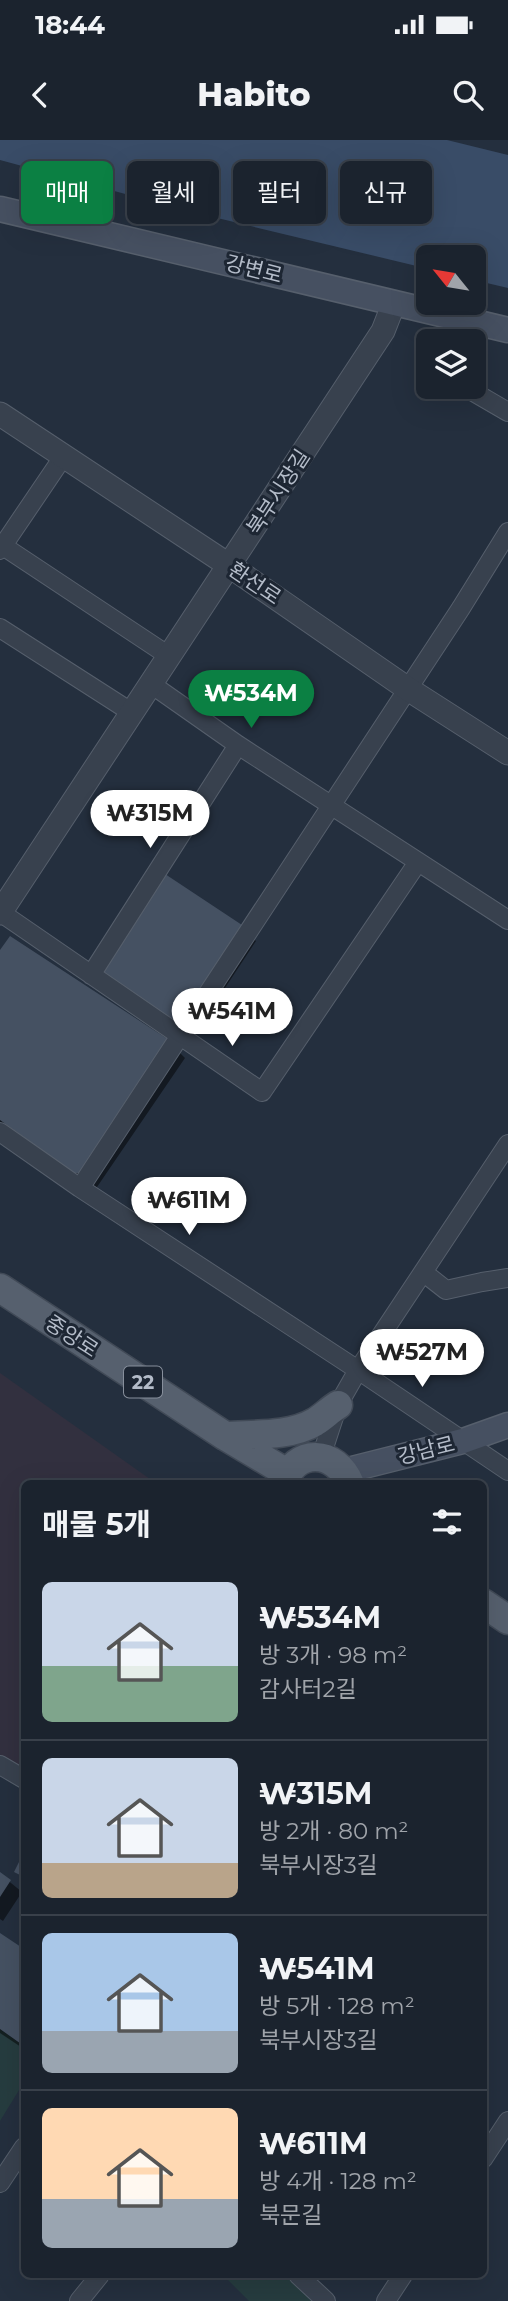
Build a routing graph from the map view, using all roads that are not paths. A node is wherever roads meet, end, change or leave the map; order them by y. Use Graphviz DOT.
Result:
graph roads {
  1 [pos="0,210"];
  2 [pos="394,303"];
  3 [pos="508,330"];
  4 [pos="486,399"];
  5 [pos="508,412"];
  6 [pos="0,414"];
  7 [pos="63,457"];
  8 [pos="508,532"];
  9 [pos="1,547"];
  10 [pos="230,566"];
  11 [pos="0,628"];
  12 [pos="169,656"];
  13 [pos="151,684"];
  14 [pos="408,689"];
  15 [pos="131,712"];
  16 [pos="238,745"];
  17 [pos="508,753"];
  18 [pos="332,805"];
  19 [pos="418,862"];
  20 [pos="0,913"];
  21 [pos="508,920"];
  22 [pos="92,975"];
  23 [pos="180,1035"];
  24 [pos="0,1132"];
  25 [pos="508,1144"];
  26 [pos="80,1188"];
  27 [pos="423,1272"];
  28 [pos="508,1278"];
  29 [pos="0,1288"];
  30 [pos="358,1370"];
  31 [pos="338,1405"];
  32 [pos="508,1425"];
  33 [pos="225,1436"];
  34 [pos="463,1441"];
  35 [pos="338,1471"];
  36 [pos="508,1471"];
  37 [pos="285,1479"];
  38 [pos="487,1607"];
  39 [pos="508,1620"];
  40 [pos="0,1765"];
  41 [pos="21,1777"];
  42 [pos="487,2129"];
  43 [pos="506,2131"];
  44 [pos="21,2152"];
  45 [pos="487,2154"];
  46 [pos="0,2183"];
  47 [pos="98,2278"];
  48 [pos="301,2278"];
  49 [pos="401,2278"];
  50 [pos="79,2301"];
  51 [pos="326,2301"];
  52 [pos="386,2301"];
  1 -- 2 [label="main road, 강변로"];
  2 -- 3 [label="main road, 강변로"];
  2 -- 10 [label="street, 북부시장길"];
  4 -- 5 [label="street"];
  6 -- 7 [label="street, 환선로"];
  7 -- 9 [label="street"];
  7 -- 10 [label="street, 환선로"];
  8 -- 14 [label="street"];
  9 -- 12 [label="street"];
  10 -- 12 [label="street, 북부시장길"];
  10 -- 14 [label="street, 환선로"];
  11 -- 15 [label="street"];
  12 -- 13 [label="street, 북부시장길"];
  13 -- 15 [label="street, 북부시장길"];
  13 -- 16 [label="street"];
  14 -- 17 [label="street, 환선로"];
  14 -- 18 [label="street"];
  15 -- 20 [label="street, 북부시장길"];
  16 -- 18 [label="street"];
  16 -- 22 [label="street"];
  18 -- 19 [label="street"];
  18 -- 23 [label="street"];
  19 -- 21 [label="street"];
  19 -- 23 [label="street"];
  20 -- 22 [label="street"];
  22 -- 23 [label="street"];
  23 -- 26 [label="street"];
  24 -- 26 [label="street"];
  25 -- 27 [label="street"];
  26 -- 30 [label="street"];
  27 -- 28 [label="street"];
  27 -- 30 [label="street"];
  29 -- 33 [label="main road, 중앙로 / 22"];
  30 -- 31 [label="street"];
  30 -- 34 [label="street"];
  31 -- 33 [label="main road"];
  31 -- 35 [label="street"];
  32 -- 34 [label="main road, 강남로"];
  33 -- 37 [label="main road, 중앙로 / 22"];
  34 -- 35 [label="main road, 강남로"];
  34 -- 36 [label="street"];
  35 -- 37 [label="main road, 22"];
  38 -- 39 [label="main road"];
  40 -- 41 [label="street"];
  42 -- 43 [label="street"];
  43 -- 45 [label="street"];
  44 -- 46 [label="street"];
  47 -- 50 [label="street"];
  48 -- 51 [label="street"];
  49 -- 52 [label="street"];
}
